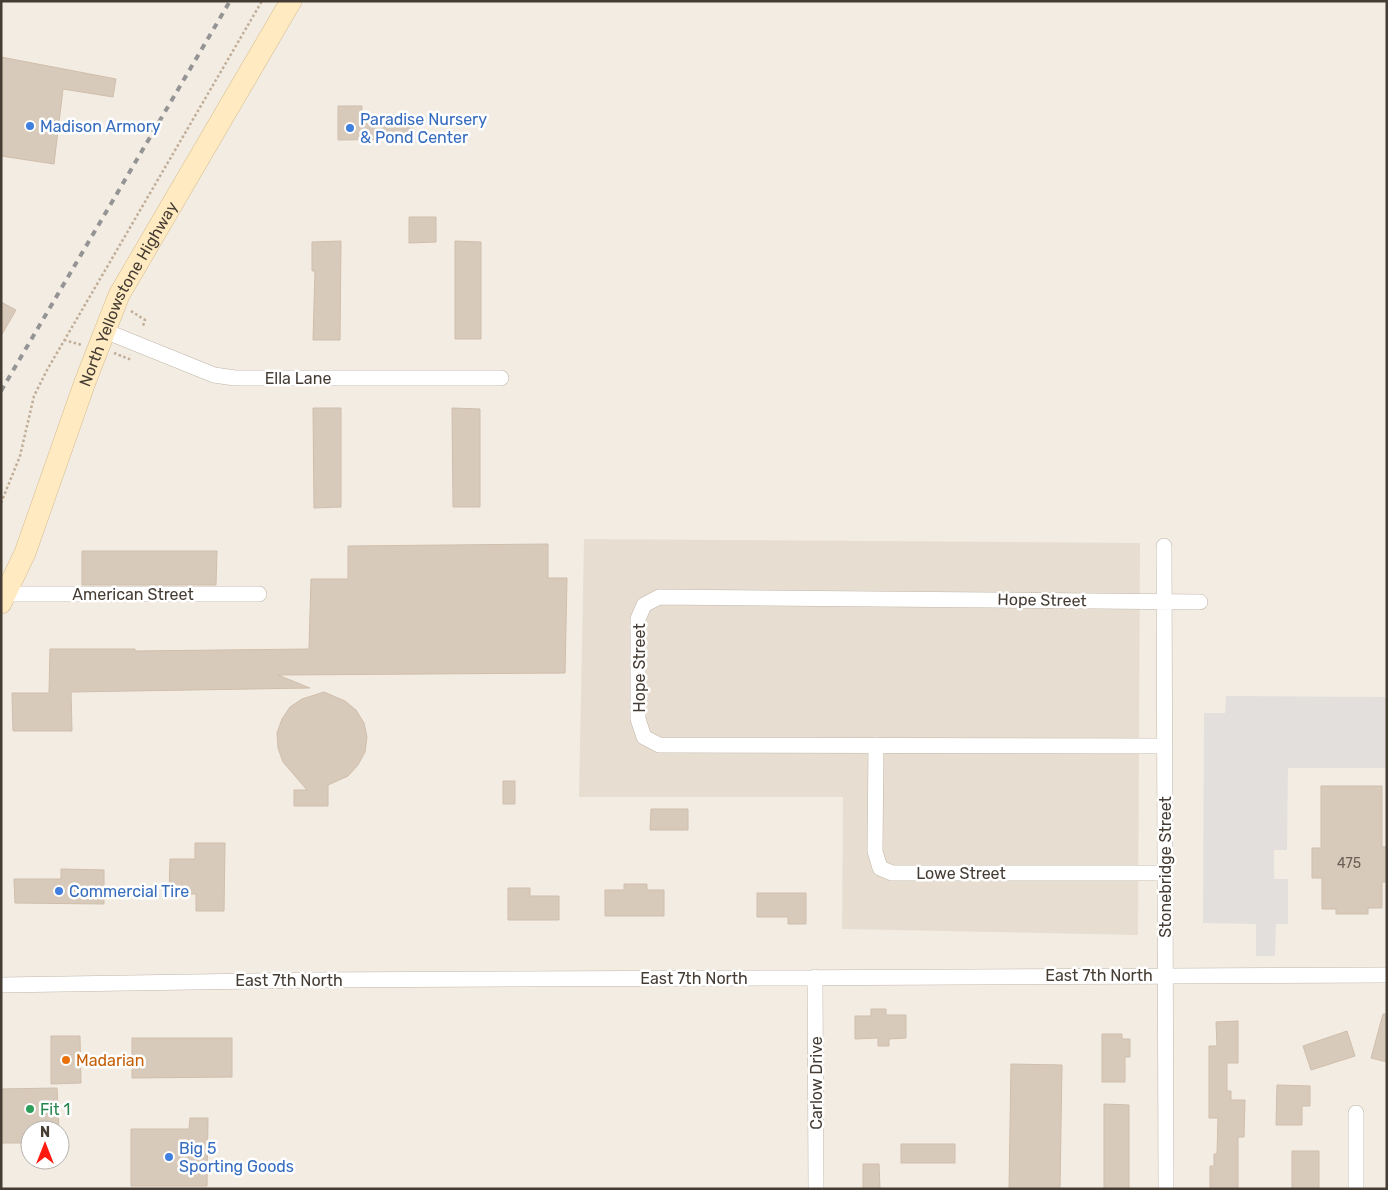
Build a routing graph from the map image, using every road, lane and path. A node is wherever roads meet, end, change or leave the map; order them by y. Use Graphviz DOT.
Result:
graph roads {
  1 [pos="262,1"];
  2 [pos="291,1"];
  3 [pos="131,311"];
  4 [pos="143,326"];
  5 [pos="105,331"];
  6 [pos="64,340"];
  7 [pos="84,346"];
  8 [pos="114,353"];
  9 [pos="129,359"];
  10 [pos="501,378"];
  11 [pos="1,502"];
  12 [pos="1164,546"];
  13 [pos="259,594"];
  14 [pos="4,598"];
  15 [pos="1164,602"];
  16 [pos="1200,602"];
  17 [pos="876,746"];
  18 [pos="1165,746"];
  19 [pos="1165,873"];
  20 [pos="1166,975"];
  21 [pos="1387,975"];
  22 [pos="815,977"];
  23 [pos="1,985"];
  24 [pos="1356,1113"];
  25 [pos="816,1189"];
  26 [pos="1166,1189"];
  27 [pos="1356,1189"];
  1 -- 6 [label="path"];
  2 -- 5 [label="main road, North Yellowstone Highway"];
  3 -- 4 [label="path"];
  5 -- 10 [label="street, Ella Lane"];
  5 -- 14 [label="main road, North Yellowstone Highway"];
  6 -- 7 [label="path"];
  6 -- 11 [label="path"];
  8 -- 9 [label="path"];
  12 -- 15 [label="street, Stonebridge Street"];
  13 -- 14 [label="street, American Street"];
  15 -- 16 [label="street, Hope Street"];
  15 -- 17 [label="street, Hope Street"];
  15 -- 18 [label="street, Stonebridge Street"];
  17 -- 18 [label="street, Hope Street"];
  17 -- 19 [label="street, Lowe Street"];
  18 -- 19 [label="street, Stonebridge Street"];
  19 -- 20 [label="street, Stonebridge Street"];
  20 -- 21 [label="street, East 7th North"];
  20 -- 22 [label="street, East 7th North"];
  20 -- 26 [label="street, Stonebridge Street"];
  22 -- 23 [label="street, East 7th North"];
  22 -- 25 [label="street, Carlow Drive"];
  24 -- 27 [label="street"];
}
